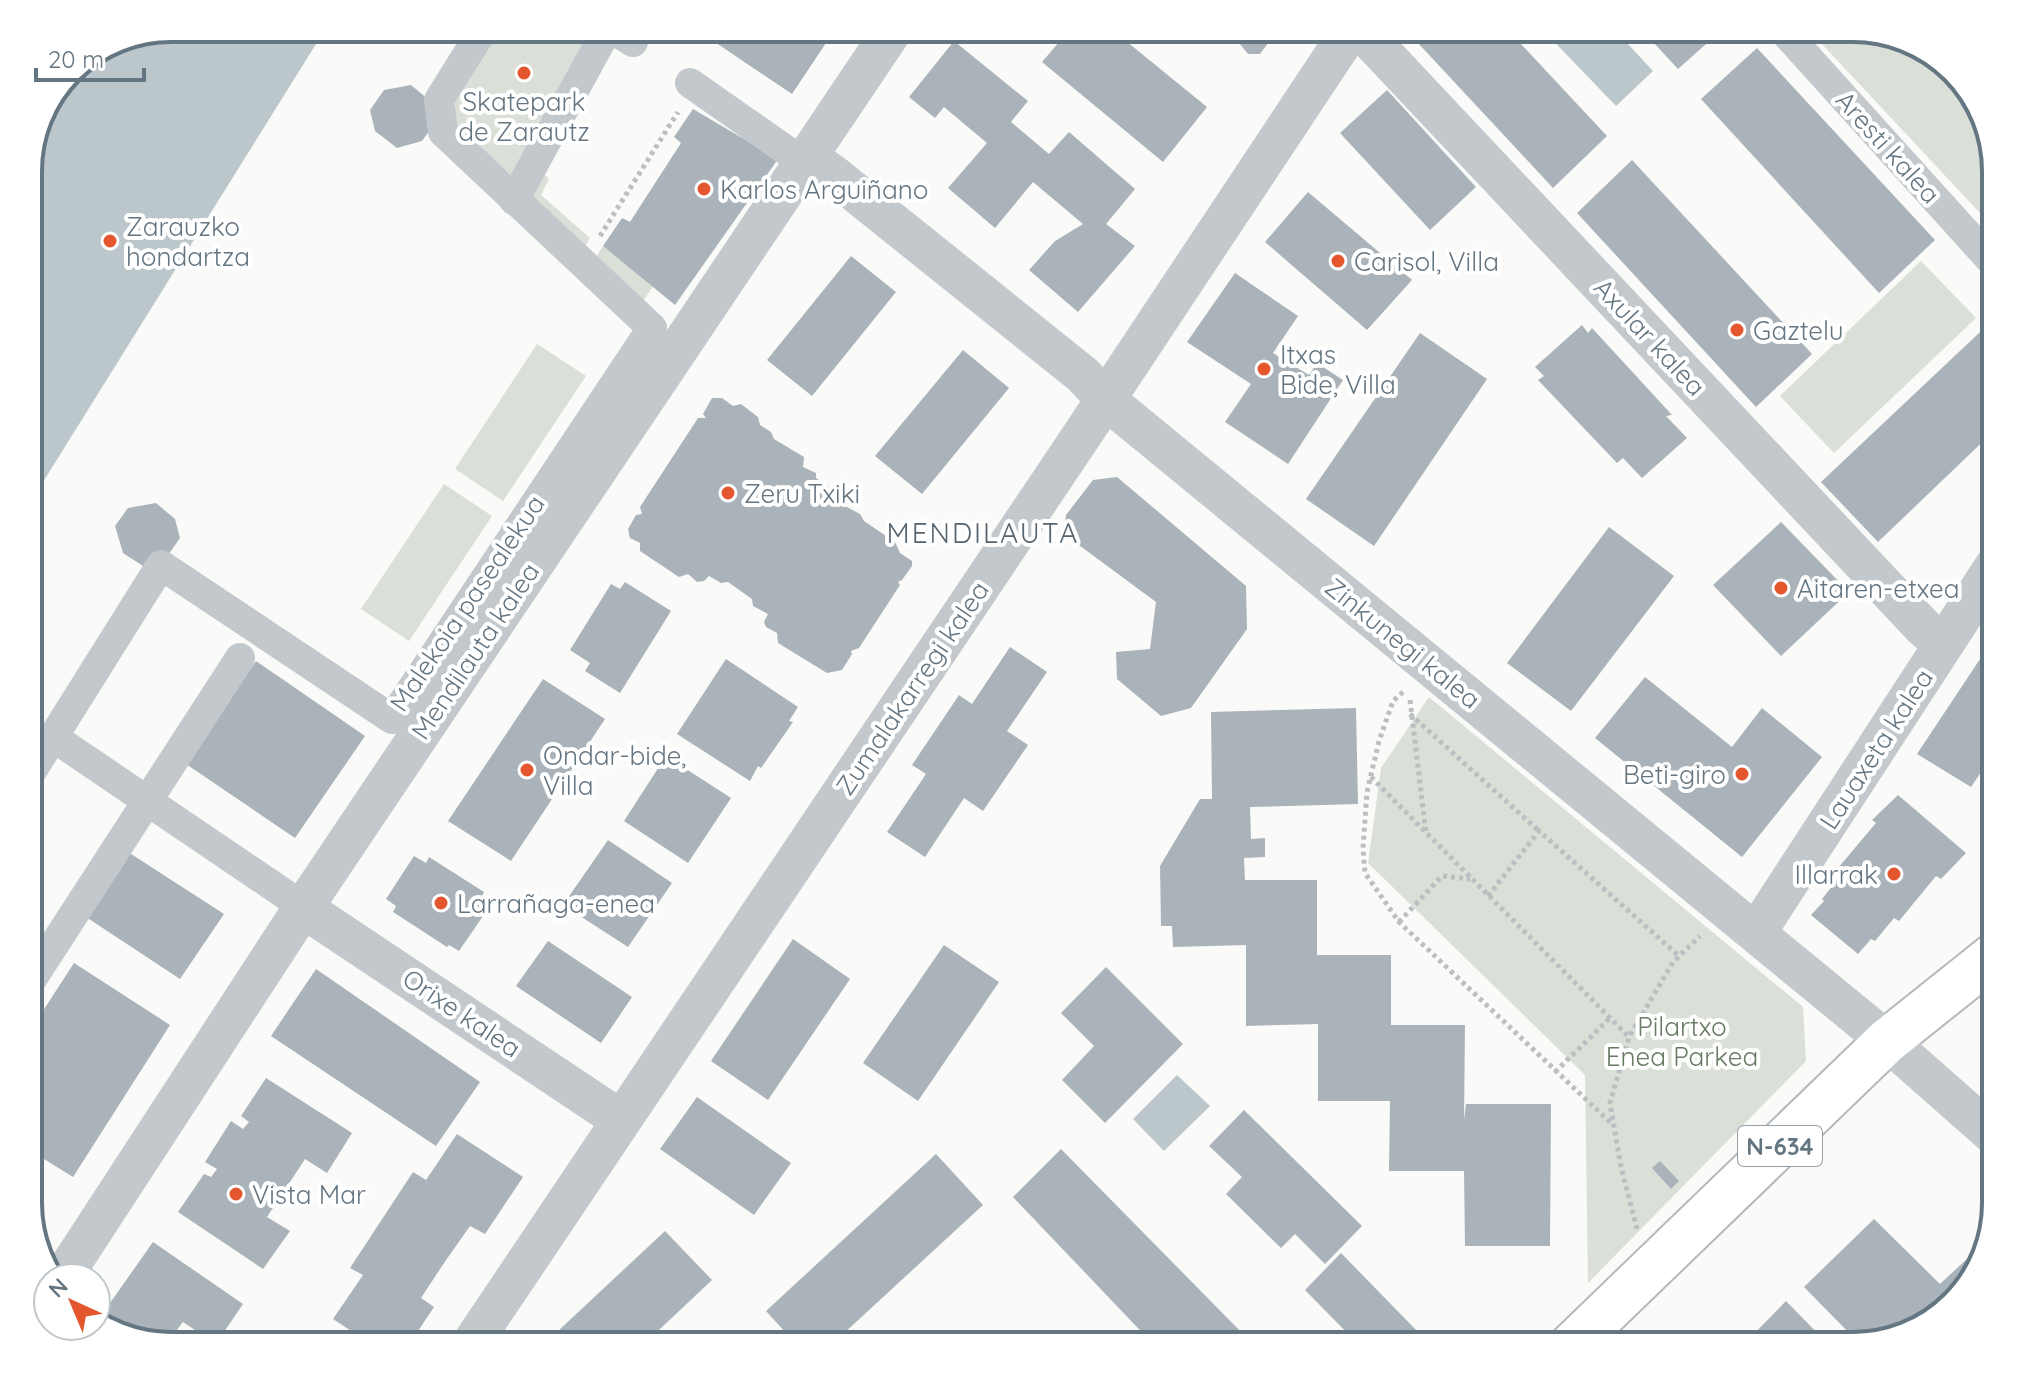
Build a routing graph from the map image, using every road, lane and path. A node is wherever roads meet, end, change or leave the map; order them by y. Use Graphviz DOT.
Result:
graph roads {
  1 [pos="475,42"];
  2 [pos="611,42"];
  3 [pos="883,42"];
  4 [pos="1343,42"];
  5 [pos="1372,42"];
  6 [pos="1794,42"];
  7 [pos="693,84"];
  8 [pos="796,157"];
  9 [pos="514,200"];
  10 [pos="1982,251"];
  11 [pos="583,263"];
  12 [pos="1105,399"];
  13 [pos="1982,585"];
  14 [pos="1943,644"];
  15 [pos="240,658"];
  16 [pos="1410,714"];
  17 [pos="53,737"];
  18 [pos="42,755"];
  19 [pos="1371,777"];
  20 [pos="147,800"];
  21 [pos="1539,831"];
  22 [pos="1426,834"];
  23 [pos="1471,879"];
  24 [pos="1488,896"];
  25 [pos="297,904"];
  26 [pos="1399,922"];
  27 [pos="1706,930"];
  28 [pos="1756,933"];
  29 [pos="1679,956"];
  30 [pos="42,963"];
  31 [pos="1982,968"];
  32 [pos="1982,998"];
  33 [pos="1610,1018"];
  34 [pos="1629,1037"];
  35 [pos="1898,1051"];
  36 [pos="1624,1055"];
  37 [pos="1646,1057"];
  38 [pos="1555,1072"];
  39 [pos="621,1120"];
  40 [pos="1982,1125"];
  41 [pos="1614,1126"];
  42 [pos="1641,1242"];
  43 [pos="72,1262"];
  44 [pos="479,1332"];
  45 [pos="1587,1332"];
  46 [pos="1625,1332"];
  1 -- 9 [label="street, Malekoia pasealekua"];
  2 -- 9 [label="street"];
  3 -- 8 [label="street, Mendilauta kalea"];
  4 -- 12 [label="street, Zumalakarregi kalea"];
  5 -- 14 [label="street, Axular kalea"];
  6 -- 10 [label="street, Aresti kalea"];
  7 -- 8 [label="street, Zinkunegi kalea"];
  7 -- 11 [label="path"];
  8 -- 12 [label="street, Zinkunegi kalea"];
  8 -- 25 [label="street, Mendilauta kalea"];
  9 -- 11 [label="street, Malekoia pasealekua"];
  11 -- 17 [label="street, Malekoia pasealekua"];
  12 -- 28 [label="street, Zinkunegi kalea"];
  12 -- 39 [label="street, Zumalakarregi kalea"];
  13 -- 14 [label="street, Lauaxeta kalea"];
  14 -- 28 [label="street, Lauaxeta kalea"];
  15 -- 20 [label="street"];
  16 -- 19 [label="path"];
  16 -- 21 [label="path"];
  16 -- 22 [label="path"];
  17 -- 18 [label="street, Malekoia pasealekua"];
  17 -- 20 [label="street"];
  19 -- 22 [label="path"];
  19 -- 26 [label="path"];
  20 -- 25 [label="street"];
  20 -- 30 [label="street"];
  21 -- 24 [label="path"];
  21 -- 29 [label="path"];
  22 -- 23 [label="path"];
  23 -- 24 [label="path"];
  23 -- 26 [label="path"];
  24 -- 33 [label="path"];
  25 -- 39 [label="street, Orixe kalea"];
  25 -- 43 [label="street, Mendilauta kalea"];
  26 -- 38 [label="path"];
  27 -- 29 [label="path"];
  28 -- 35 [label="street, Zinkunegi kalea"];
  29 -- 34 [label="path"];
  31 -- 35 [label="highway, N-634"];
  32 -- 35 [label="highway, N-634"];
  33 -- 34 [label="path"];
  33 -- 38 [label="path"];
  34 -- 36 [label="path"];
  35 -- 40 [label="street, Zinkunegi kalea"];
  35 -- 45 [label="highway, N-634"];
  35 -- 46 [label="highway, N-634"];
  36 -- 37 [label="path"];
  36 -- 41 [label="path"];
  38 -- 41 [label="path"];
  39 -- 44 [label="street, Zumalakarregi kalea"];
  41 -- 42 [label="path"];
}
